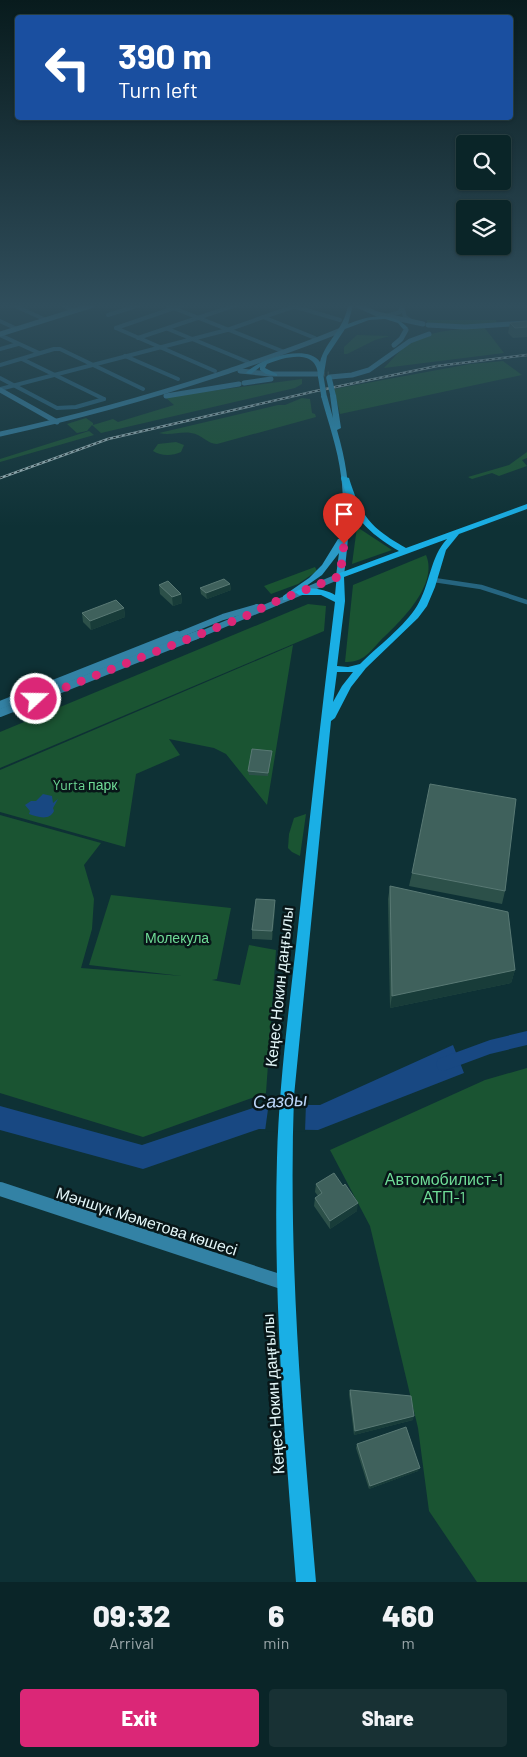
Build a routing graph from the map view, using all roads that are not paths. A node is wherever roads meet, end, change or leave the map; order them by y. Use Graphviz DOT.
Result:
graph roads {
  1 [pos="2,379"];
  2 [pos="36,379"];
  3 [pos="64,379"];
  4 [pos="121,379"];
  5 [pos="205,379"];
  6 [pos="220,379"];
  7 [pos="251,379"];
  8 [pos="277,379"];
  9 [pos="321,379"];
  10 [pos="330,379"];
  11 [pos="242,383"];
  12 [pos="14,385"];
  13 [pos="143,389"];
  14 [pos="0,390"];
  15 [pos="137,401"];
  16 [pos="57,422"];
  17 [pos="0,434"];
  18 [pos="337,438"];
  19 [pos="345,478"];
  20 [pos="527,506"];
  21 [pos="346,528"];
  22 [pos="456,533"];
  23 [pos="386,541"];
  24 [pos="429,543"];
  25 [pos="405,552"];
  26 [pos="436,568"];
  27 [pos="340,576"];
  28 [pos="434,580"];
  29 [pos="300,592"];
  30 [pos="286,598"];
  31 [pos="340,601"];
  32 [pos="527,602"];
  33 [pos="272,603"];
  34 [pos="190,630"];
  35 [pos="197,636"];
  36 [pos="129,658"];
  37 [pos="363,666"];
  38 [pos="333,668"];
  39 [pos="0,705"];
  40 [pos="0,714"];
  41 [pos="325,728"];
  42 [pos="0,1189"];
  43 [pos="285,1283"];
  44 [pos="306,1582"];
  1 -- 12 [label="street"];
  2 -- 12 [label="street"];
  3 -- 12 [label="street"];
  4 -- 13 [label="street"];
  5 -- 15 [label="main road"];
  6 -- 11 [label="main road"];
  7 -- 11 [label="main road"];
  8 -- 11 [label="main road"];
  9 -- 18 [label="main road, bridge"];
  10 -- 18 [label="main road, bridge"];
  11 -- 15 [label="main road"];
  12 -- 14 [label="street"];
  14 -- 16 [label="main road"];
  15 -- 16 [label="main road"];
  16 -- 17 [label="main road"];
  18 -- 19 [label="main road"];
  19 -- 21 [label="main road"];
  19 -- 23 [label="highway"];
  20 -- 22 [label="highway"];
  21 -- 27 [label="main road"];
  21 -- 30 [label="main road"];
  22 -- 24 [label="highway"];
  22 -- 26 [label="highway"];
  23 -- 24 [label="highway"];
  23 -- 25 [label="highway"];
  24 -- 25 [label="highway"];
  24 -- 26 [label="highway"];
  25 -- 27 [label="highway"];
  26 -- 28 [label="highway"];
  27 -- 29 [label="main road"];
  27 -- 31 [label="highway, Кеңес Нокин даңғылы"];
  28 -- 32 [label="street"];
  28 -- 37 [label="highway"];
  29 -- 30 [label="main road"];
  29 -- 31 [label="highway"];
  30 -- 33 [label="main road"];
  31 -- 38 [label="highway, Кеңес Нокин даңғылы"];
  33 -- 34 [label="main road"];
  33 -- 35 [label="main road"];
  34 -- 35 [label="main road"];
  34 -- 36 [label="main road"];
  35 -- 36 [label="main road"];
  36 -- 39 [label="main road"];
  36 -- 40 [label="main road"];
  37 -- 38 [label="highway"];
  37 -- 41 [label="highway"];
  38 -- 41 [label="highway, Кеңес Нокин даңғылы"];
  41 -- 43 [label="highway, Кеңес Нокин даңғылы"];
  42 -- 43 [label="main road, Мәншүк Мәметова көшесі"];
  43 -- 44 [label="highway, Кеңес Нокин даңғылы"];
}
